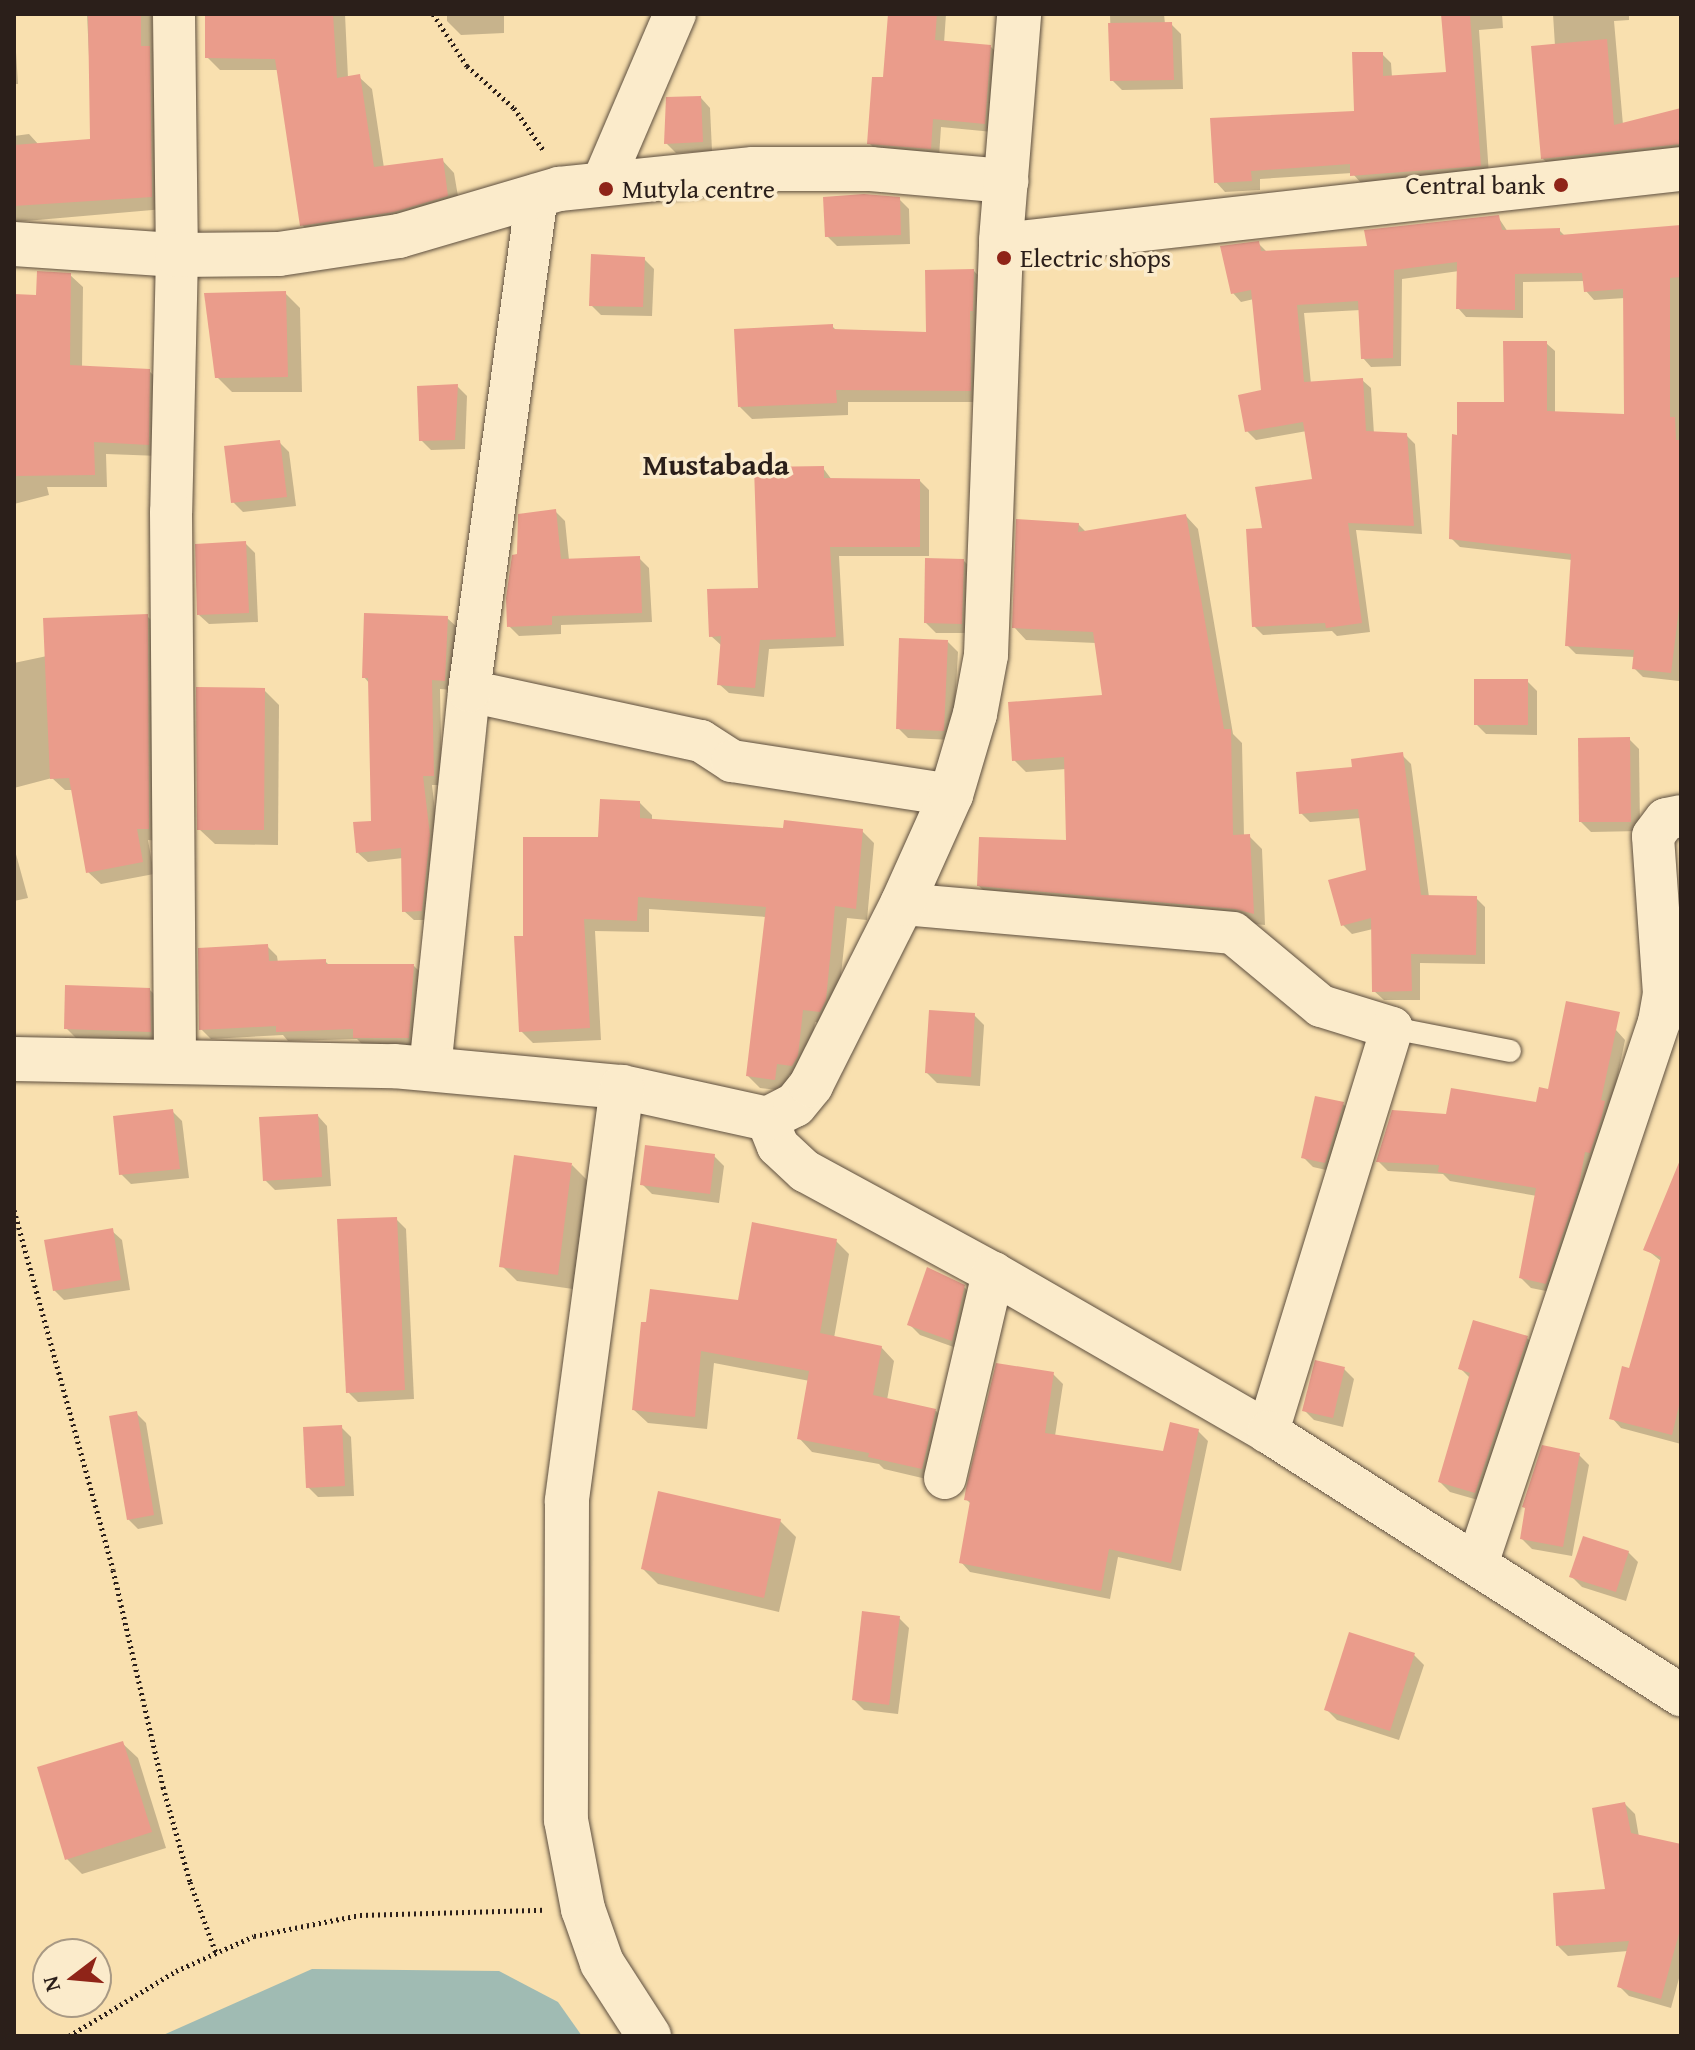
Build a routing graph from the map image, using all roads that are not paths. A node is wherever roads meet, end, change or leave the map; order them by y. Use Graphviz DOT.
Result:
graph roads {
  1 [pos="174,14"];
  2 [pos="675,14"];
  3 [pos="1019,14"];
  4 [pos="1681,169"];
  5 [pos="1006,181"];
  6 [pos="570,189"];
  7 [pos="14,244"];
  8 [pos="1001,245"];
  9 [pos="177,255"];
  10 [pos="469,691"];
  11 [pos="951,795"];
  12 [pos="1681,816"];
  13 [pos="902,904"];
  14 [pos="1392,1028"];
  15 [pos="1510,1051"];
  16 [pos="14,1059"];
  17 [pos="175,1061"];
  18 [pos="430,1069"];
  19 [pos="622,1087"];
  20 [pos="767,1119"];
  21 [pos="993,1273"];
  22 [pos="1268,1432"];
  23 [pos="945,1478"];
  24 [pos="1477,1564"];
  25 [pos="1681,1695"];
  26 [pos="649,2036"];
  1 -- 9 [label="street"];
  2 -- 6 [label="street"];
  3 -- 5 [label="street"];
  4 -- 8 [label="street"];
  5 -- 6 [label="street"];
  5 -- 8 [label="street"];
  6 -- 9 [label="street"];
  6 -- 10 [label="street"];
  7 -- 9 [label="street"];
  8 -- 11 [label="street"];
  9 -- 17 [label="street"];
  10 -- 11 [label="street"];
  10 -- 18 [label="street"];
  11 -- 13 [label="street"];
  12 -- 24 [label="street"];
  13 -- 14 [label="street"];
  13 -- 20 [label="street"];
  14 -- 15 [label="lane"];
  14 -- 22 [label="street"];
  16 -- 17 [label="street"];
  17 -- 18 [label="street"];
  18 -- 19 [label="street"];
  19 -- 20 [label="street"];
  19 -- 26 [label="street"];
  20 -- 21 [label="street"];
  21 -- 22 [label="street"];
  21 -- 23 [label="street"];
  22 -- 24 [label="street"];
  24 -- 25 [label="street"];
}
